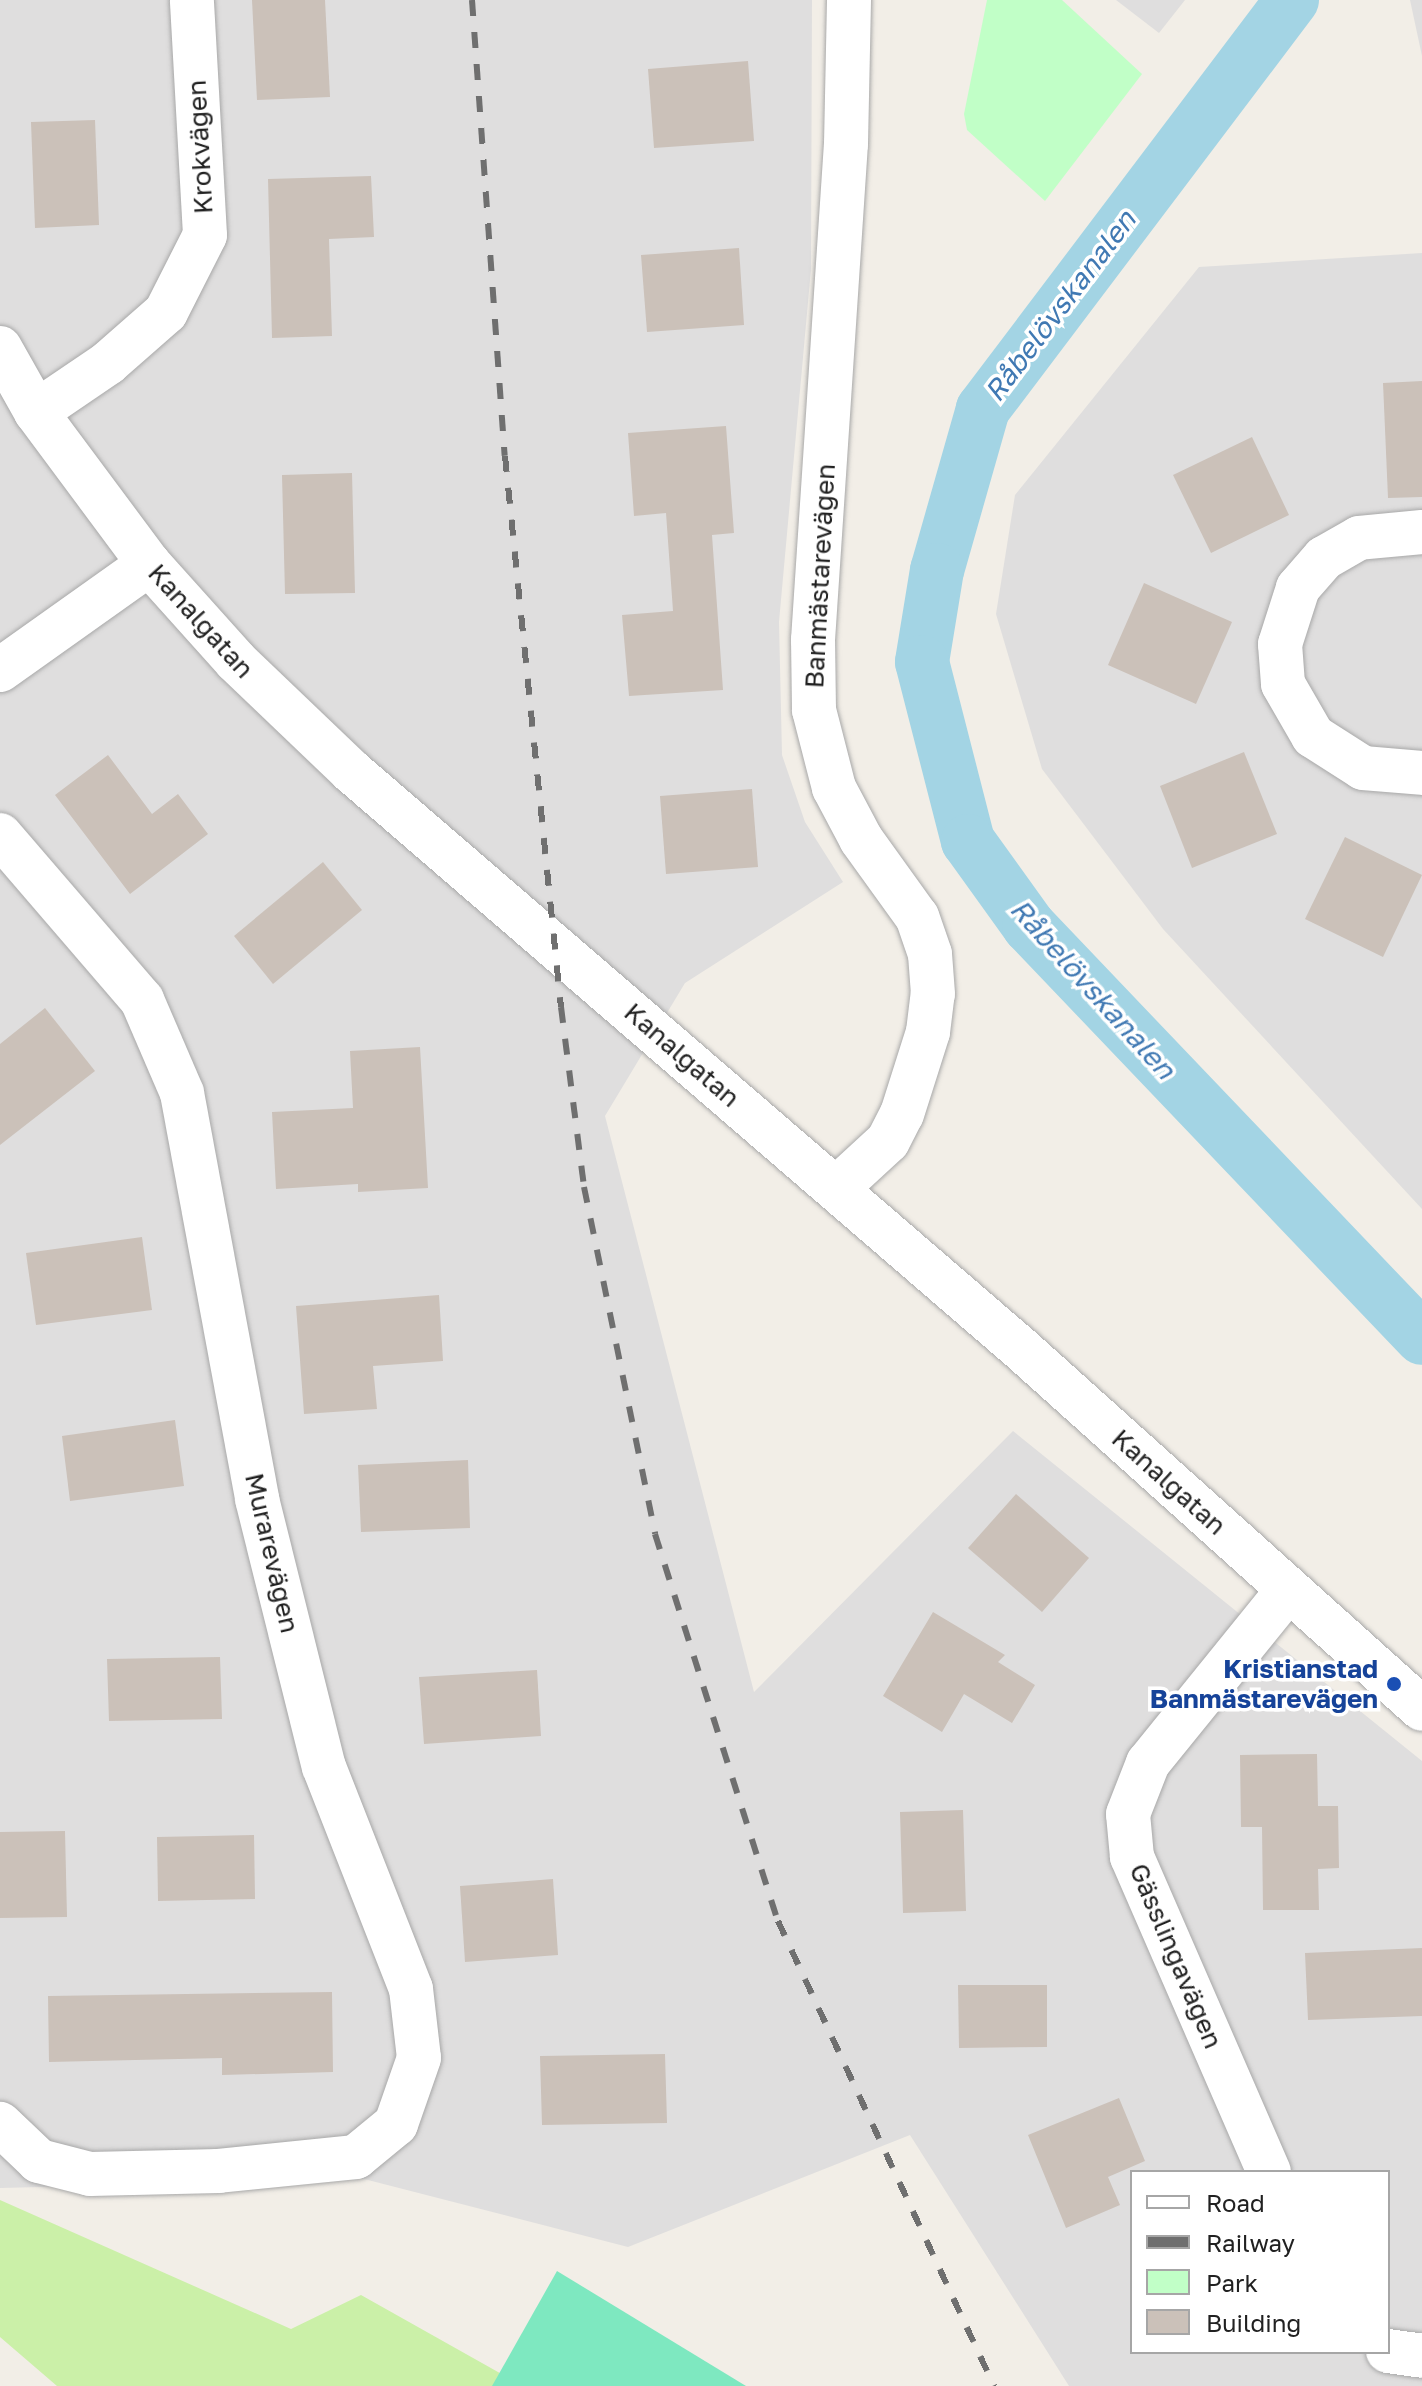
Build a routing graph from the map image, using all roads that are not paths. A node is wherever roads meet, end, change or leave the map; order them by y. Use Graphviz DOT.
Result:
graph roads {
  1 [pos="192,0"];
  2 [pos="849,0"];
  3 [pos="0,348"];
  4 [pos="36,412"];
  5 [pos="1422,532"];
  6 [pos="149,564"];
  7 [pos="0,670"];
  8 [pos="1422,773"];
  9 [pos="0,835"];
  10 [pos="837,1188"];
  11 [pos="1288,1590"];
  12 [pos="1422,1709"];
  13 [pos="0,2124"];
  14 [pos="1268,2170"];
  15 [pos="1390,2351"];
  16 [pos="1422,2356"];
  1 -- 4 [label="street, Krokvägen"];
  2 -- 10 [label="street, Banmästarevägen"];
  3 -- 4 [label="street, Kanalgatan"];
  4 -- 6 [label="street, Kanalgatan"];
  5 -- 8 [label="street"];
  6 -- 7 [label="street"];
  6 -- 10 [label="street, Kanalgatan"];
  9 -- 13 [label="street, Murarevägen"];
  10 -- 11 [label="street, Kanalgatan"];
  11 -- 12 [label="street, Kanalgatan"];
  11 -- 14 [label="street, Gässlingavägen"];
  15 -- 16 [label="street"];
}
